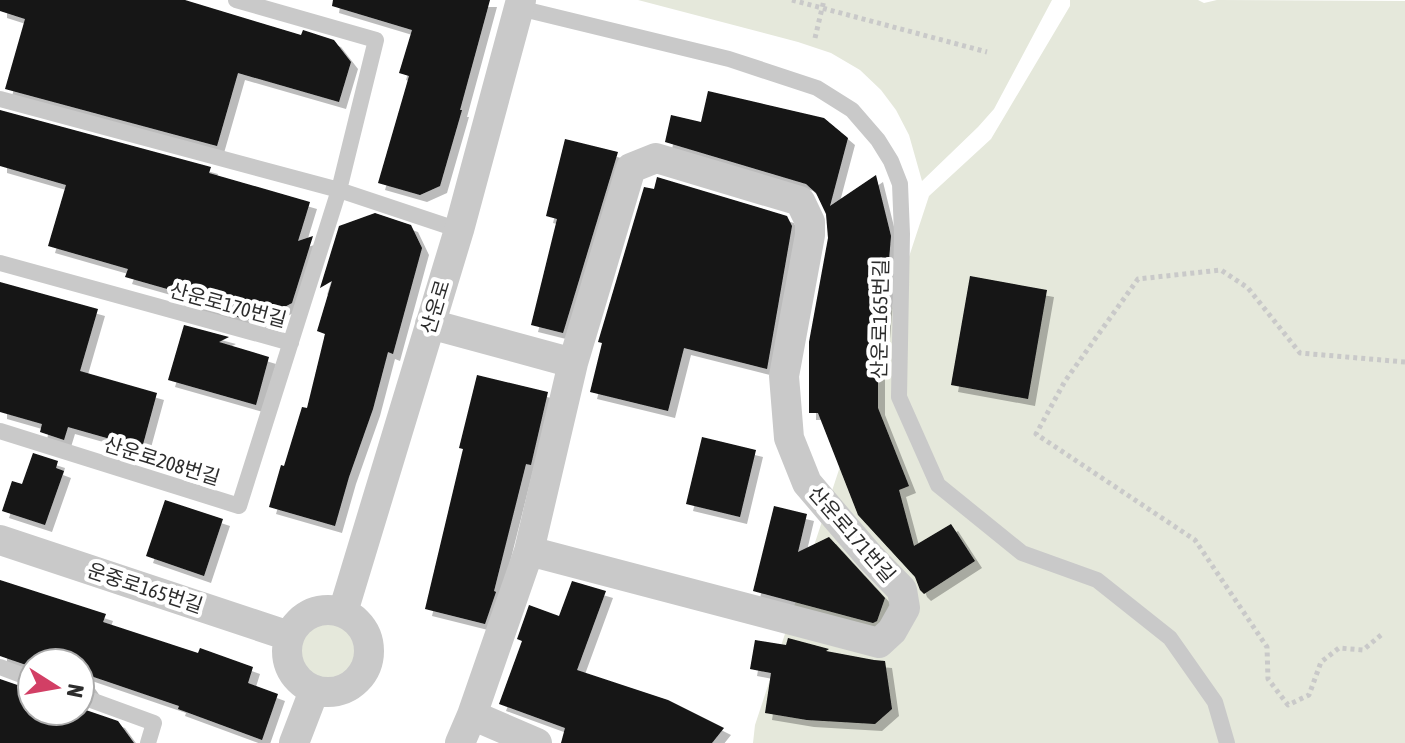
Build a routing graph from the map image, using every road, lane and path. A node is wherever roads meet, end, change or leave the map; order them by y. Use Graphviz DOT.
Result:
graph roads {
  1 [pos="236,0"];
  2 [pos="792,0"];
  3 [pos="824,0"];
  4 [pos="520,4"];
  5 [pos="822,8"];
  6 [pos="815,38"];
  7 [pos="987,52"];
  8 [pos="0,99"];
  9 [pos="339,190"];
  10 [pos="459,230"];
  11 [pos="0,263"];
  12 [pos="430,324"];
  13 [pos="291,343"];
  14 [pos="1405,362"];
  15 [pos="573,363"];
  16 [pos="0,431"];
  17 [pos="0,540"];
  18 [pos="529,551"];
  19 [pos="343,612"];
  20 [pos="1381,635"];
  21 [pos="289,636"];
  22 [pos="314,691"];
  23 [pos="96,702"];
  24 [pos="472,715"];
  25 [pos="148,743"];
  26 [pos="294,743"];
  27 [pos="460,743"];
  28 [pos="537,743"];
  29 [pos="1227,743"];
  1 -- 9 [label="lane, 산운로170번길"];
  2 -- 5 [label="path"];
  3 -- 5 [label="path"];
  4 -- 10 [label="street, 산운로"];
  4 -- 29 [label="lane, 산운로165번길"];
  5 -- 6 [label="path"];
  5 -- 7 [label="path"];
  8 -- 9 [label="lane"];
  9 -- 10 [label="lane"];
  9 -- 13 [label="lane, 산운로170번길"];
  10 -- 12 [label="street, 산운로"];
  11 -- 13 [label="lane, 산운로170번길"];
  12 -- 15 [label="street"];
  12 -- 19 [label="street, 산운로"];
  13 -- 16 [label="lane, 산운로208번길"];
  14 -- 20 [label="path"];
  15 -- 18 [label="street, 산운로171번길"];
  15 -- 18 [label="street, 산운로171번길"];
  17 -- 21 [label="street, 운중로165번길"];
  18 -- 24 [label="street, 산운로171번길"];
  19 -- 21 [label="street"];
  19 -- 22 [label="street"];
  21 -- 22 [label="street"];
  22 -- 26 [label="street"];
  23 -- 25 [label="lane"];
  24 -- 27 [label="street, 산운로171번길"];
  24 -- 28 [label="street"];
}
